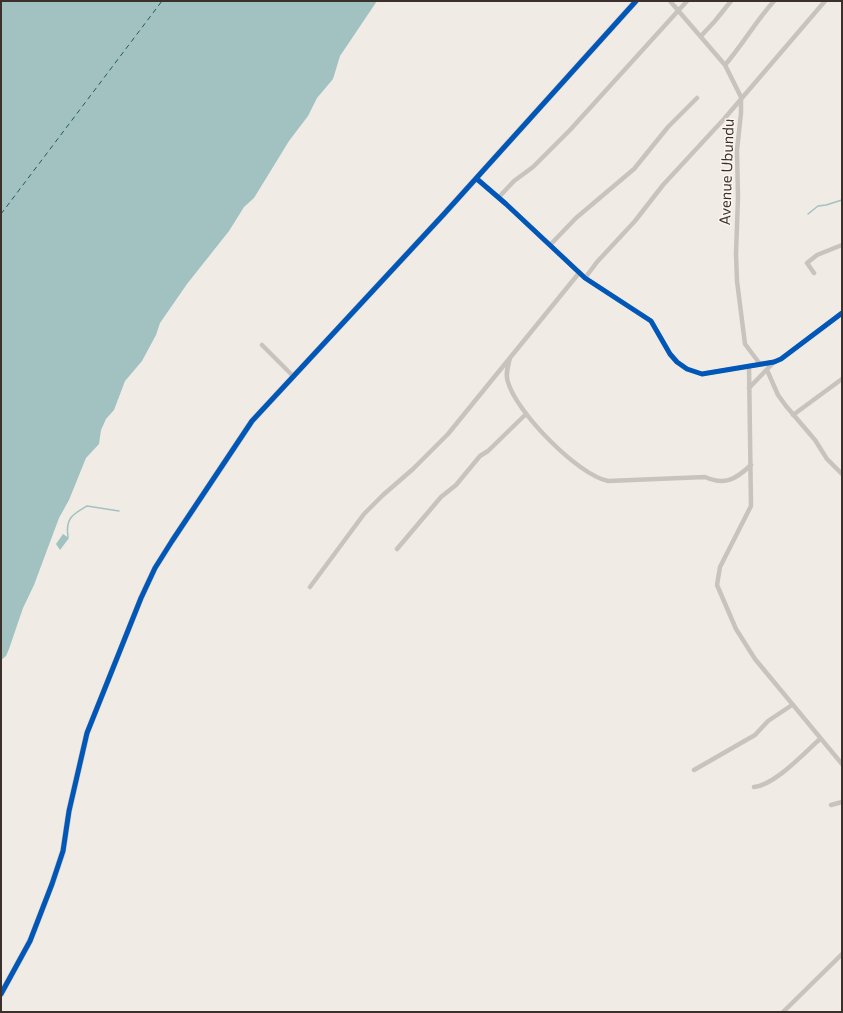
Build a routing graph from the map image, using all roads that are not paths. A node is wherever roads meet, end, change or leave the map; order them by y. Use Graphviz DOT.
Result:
graph roads {
  1 [pos="636,1"];
  2 [pos="670,1"];
  3 [pos="687,1"];
  4 [pos="731,1"];
  5 [pos="774,1"];
  6 [pos="825,1"];
  7 [pos="678,11"];
  8 [pos="701,36"];
  9 [pos="725,65"];
  10 [pos="741,96"];
  11 [pos="697,98"];
  12 [pos="476,178"];
  13 [pos="499,197"];
  14 [pos="550,245"];
  15 [pos="842,245"];
  16 [pos="579,273"];
  17 [pos="814,273"];
  18 [pos="585,278"];
  19 [pos="842,313"];
  20 [pos="262,345"];
  21 [pos="511,356"];
  22 [pos="774,362"];
  23 [pos="760,364"];
  24 [pos="749,366"];
  25 [pos="767,370"];
  26 [pos="293,376"];
  27 [pos="842,380"];
  28 [pos="749,388"];
  29 [pos="526,414"];
  30 [pos="793,415"];
  31 [pos="751,465"];
  32 [pos="842,474"];
  33 [pos="397,550"];
  34 [pos="310,587"];
  35 [pos="792,705"];
  36 [pos="820,739"];
  37 [pos="842,764"];
  38 [pos="694,770"];
  39 [pos="754,787"];
  40 [pos="842,802"];
  41 [pos="831,804"];
  42 [pos="842,954"];
  43 [pos="1,994"];
  44 [pos="784,1012"];
  1 -- 12 [label="street"];
  2 -- 7 [label="street, Avenue Ubundu"];
  3 -- 7 [label="street"];
  4 -- 8 [label="street"];
  5 -- 9 [label="street"];
  6 -- 10 [label="street"];
  7 -- 8 [label="street, Avenue Ubundu"];
  7 -- 13 [label="street"];
  8 -- 9 [label="street, Avenue Ubundu"];
  9 -- 10 [label="street, Avenue Ubundu"];
  10 -- 18 [label="street"];
  10 -- 23 [label="street, Avenue Ubundu"];
  11 -- 14 [label="street"];
  12 -- 13 [label="street"];
  12 -- 26 [label="street"];
  13 -- 14 [label="street"];
  14 -- 16 [label="street"];
  15 -- 17 [label="street"];
  16 -- 18 [label="street"];
  16 -- 21 [label="street"];
  18 -- 24 [label="street"];
  19 -- 22 [label="street"];
  20 -- 26 [label="street"];
  21 -- 29 [label="street"];
  21 -- 34 [label="street"];
  22 -- 23 [label="street"];
  22 -- 25 [label="street"];
  23 -- 24 [label="street"];
  24 -- 28 [label="street"];
  25 -- 28 [label="street"];
  25 -- 30 [label="street"];
  26 -- 43 [label="street"];
  27 -- 30 [label="street"];
  28 -- 31 [label="street"];
  29 -- 31 [label="street"];
  29 -- 33 [label="street"];
  30 -- 32 [label="street"];
  31 -- 35 [label="street"];
  35 -- 36 [label="street"];
  35 -- 38 [label="street"];
  36 -- 37 [label="street"];
  36 -- 39 [label="street"];
  40 -- 41 [label="street"];
  42 -- 44 [label="street"];
}
